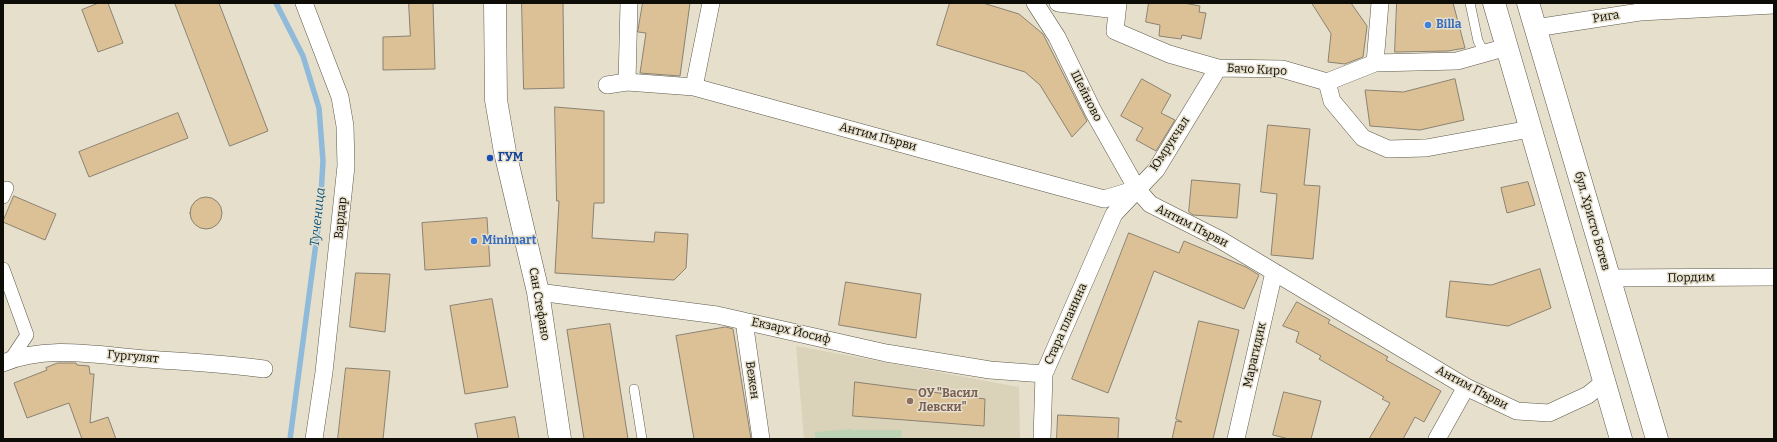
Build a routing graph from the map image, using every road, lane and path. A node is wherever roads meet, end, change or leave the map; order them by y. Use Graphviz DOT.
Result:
graph roads {
  1 [pos="304,3"];
  2 [pos="495,3"];
  3 [pos="629,3"];
  4 [pos="711,3"];
  5 [pos="1035,3"];
  6 [pos="1058,3"];
  7 [pos="1380,3"];
  8 [pos="1470,3"];
  9 [pos="1494,3"];
  10 [pos="1528,3"];
  11 [pos="1774,5"];
  12 [pos="1117,6"];
  13 [pos="1640,7"];
  14 [pos="1535,28"];
  15 [pos="1508,47"];
  16 [pos="1485,54"];
  17 [pos="1375,63"];
  18 [pos="1218,68"];
  19 [pos="627,82"];
  20 [pos="1327,82"];
  21 [pos="607,84"];
  22 [pos="694,87"];
  23 [pos="1530,130"];
  24 [pos="1137,189"];
  25 [pos="1114,214"];
  26 [pos="3,269"];
  27 [pos="1274,272"];
  28 [pos="1774,277"];
  29 [pos="1608,278"];
  30 [pos="538,292"];
  31 [pos="744,321"];
  32 [pos="7,361"];
  33 [pos="264,369"];
  34 [pos="1044,374"];
  35 [pos="1604,382"];
  36 [pos="1466,387"];
  37 [pos="634,389"];
  38 [pos="1656,435"];
  39 [pos="314,439"];
  40 [pos="560,439"];
  41 [pos="642,439"];
  42 [pos="761,439"];
  43 [pos="1042,439"];
  44 [pos="1236,439"];
  45 [pos="1437,439"];
  46 [pos="1621,439"];
  47 [pos="1630,439"];
  1 -- 39 [label="street, Вардар"];
  2 -- 30 [label="main road, Сан Стефано"];
  3 -- 19 [label="street"];
  4 -- 22 [label="street"];
  5 -- 24 [label="street, Шейново"];
  6 -- 12 [label="street"];
  7 -- 17 [label="street"];
  8 -- 16 [label="lane"];
  9 -- 15 [label="main road"];
  10 -- 14 [label="main road, бул. Христо Ботев"];
  11 -- 13 [label="street, Рига"];
  12 -- 18 [label="street, Бачо Киро"];
  13 -- 14 [label="street, Рига"];
  14 -- 29 [label="main road, бул. Христо Ботев"];
  15 -- 16 [label="street"];
  15 -- 23 [label="main road"];
  16 -- 17 [label="street"];
  17 -- 20 [label="street"];
  18 -- 20 [label="street, Бачо Киро"];
  18 -- 24 [label="street, Юмрукчал"];
  19 -- 21 [label="street, Антим Първи"];
  19 -- 22 [label="street, Антим Първи"];
  20 -- 23 [label="street"];
  22 -- 24 [label="street, Антим Първи"];
  23 -- 35 [label="main road"];
  24 -- 25 [label="street, Юмрукчал"];
  24 -- 27 [label="street, Антим Първи"];
  25 -- 34 [label="street, Стара планина"];
  26 -- 32 [label="street"];
  27 -- 36 [label="street, Антим Първи"];
  27 -- 44 [label="street, Марагидик"];
  28 -- 29 [label="street, Пордим"];
  29 -- 38 [label="main road, бул. Христо Ботев"];
  30 -- 31 [label="street, Екзарх Йосиф"];
  30 -- 40 [label="main road, Сан Стефано"];
  31 -- 34 [label="street, Екзарх Йосиф"];
  31 -- 42 [label="street, Вежен"];
  32 -- 33 [label="street, Гургулят"];
  34 -- 43 [label="street, Стара планина"];
  35 -- 36 [label="street, Антим Първи"];
  35 -- 46 [label="main road"];
  36 -- 45 [label="street"];
  37 -- 41 [label="lane"];
  38 -- 47 [label="main road"];
}
